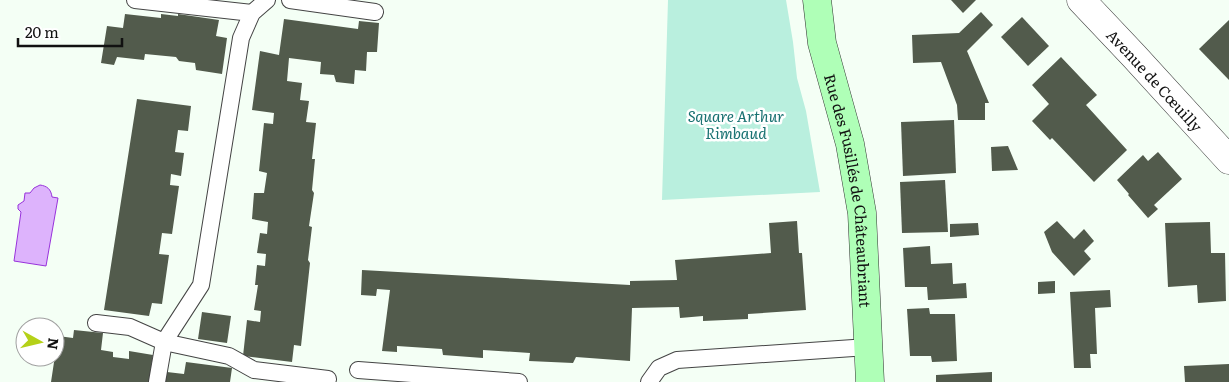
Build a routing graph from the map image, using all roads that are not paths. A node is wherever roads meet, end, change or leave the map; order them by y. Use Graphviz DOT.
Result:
graph roads {
  1 [pos="135,0"];
  2 [pos="267,0"];
  3 [pos="290,0"];
  4 [pos="817,0"];
  5 [pos="1081,0"];
  6 [pos="374,12"];
  7 [pos="252,14"];
  8 [pos="1229,160"];
  9 [pos="96,323"];
  10 [pos="164,342"];
  11 [pos="868,347"];
  12 [pos="358,370"];
  13 [pos="328,379"];
  14 [pos="157,382"];
  15 [pos="518,382"];
  16 [pos="649,382"];
  17 [pos="870,382"];
  1 -- 7 [label="lane"];
  2 -- 7 [label="lane"];
  3 -- 6 [label="lane"];
  4 -- 11 [label="main road, Rue des Fusillés de Châteaubriant"];
  5 -- 8 [label="street, Avenue de Cœuilly"];
  7 -- 10 [label="lane"];
  9 -- 10 [label="lane"];
  10 -- 13 [label="lane"];
  10 -- 14 [label="lane"];
  11 -- 16 [label="lane"];
  11 -- 17 [label="main road, Rue des Fusillés de Châteaubriant"];
  12 -- 15 [label="lane"];
}
